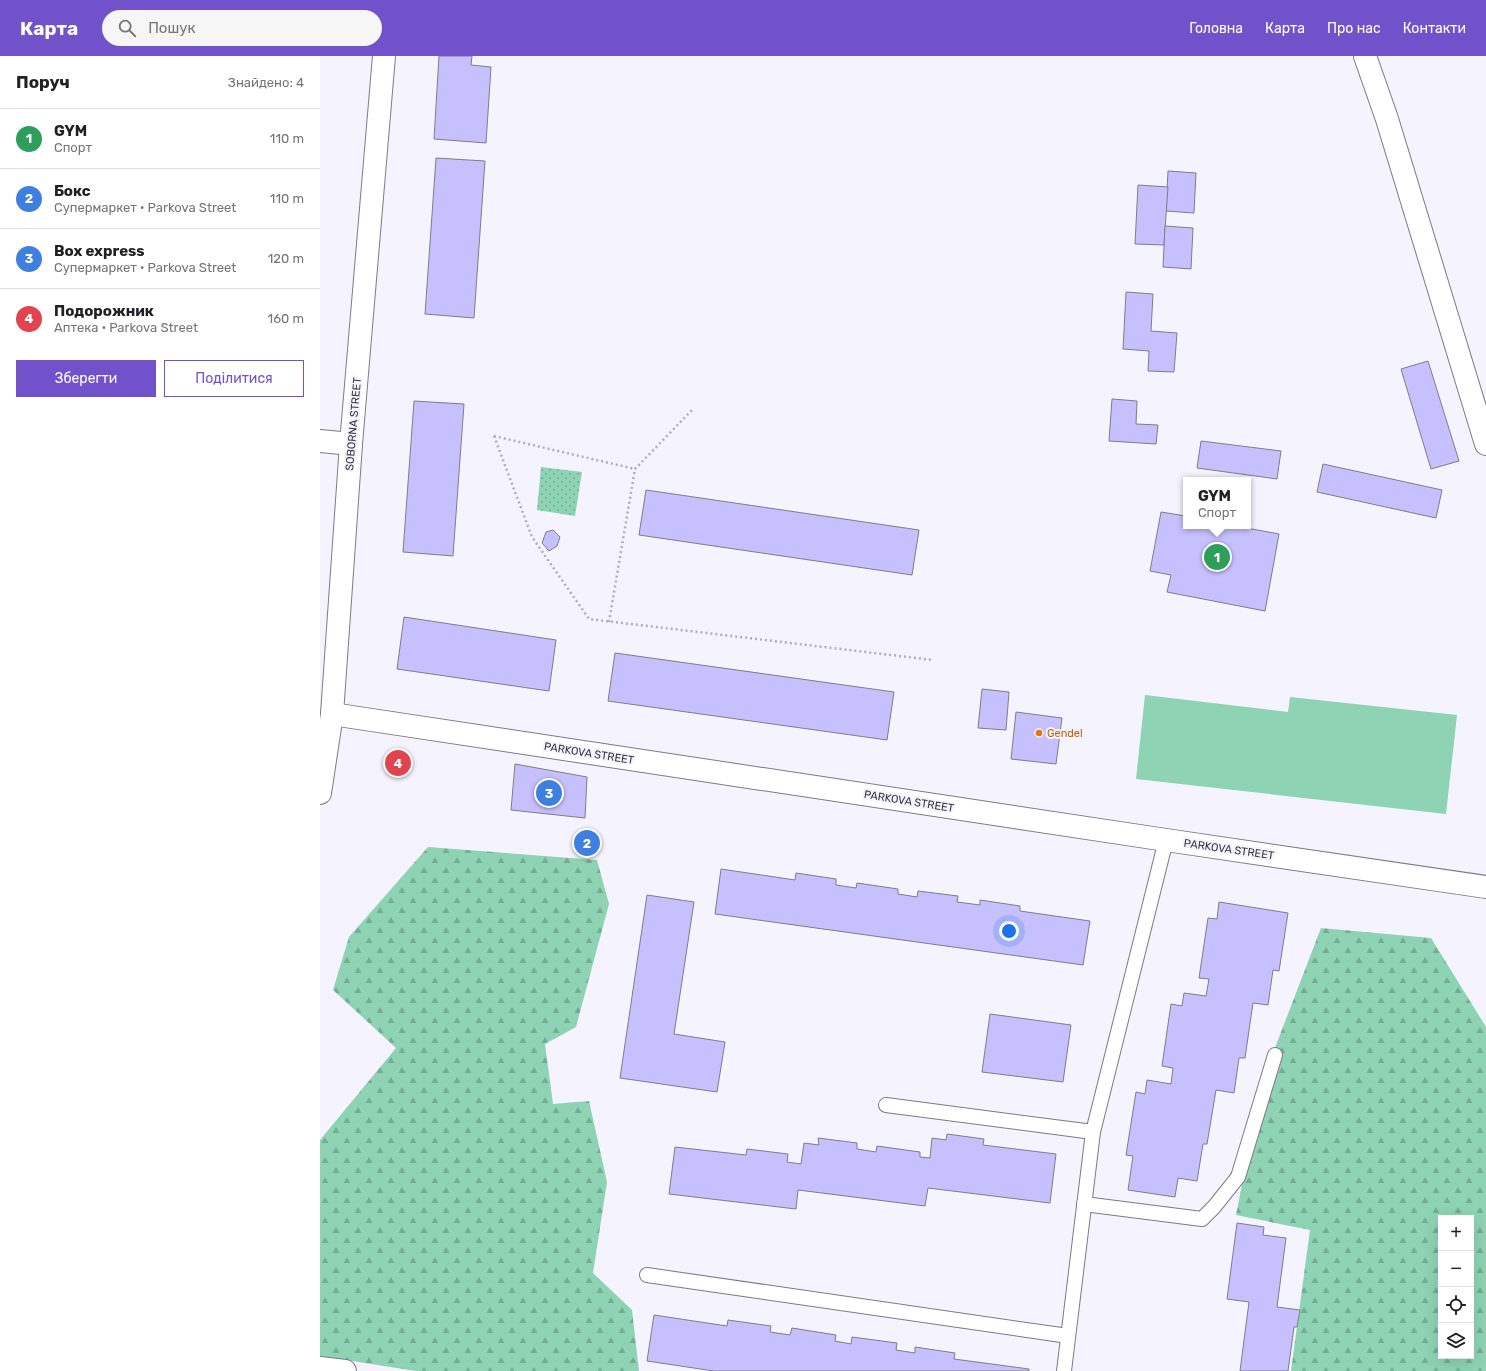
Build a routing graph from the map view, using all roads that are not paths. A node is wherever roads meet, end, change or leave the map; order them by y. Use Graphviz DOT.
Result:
graph roads {
  1 [pos="384,56"];
  2 [pos="1365,56"];
  3 [pos="320,441"];
  4 [pos="351,444"];
  5 [pos="1486,444"];
  6 [pos="332,714"];
  7 [pos="320,792"];
  8 [pos="1166,840"];
  9 [pos="1486,887"];
  10 [pos="1275,1055"];
  11 [pos="886,1105"];
  12 [pos="1093,1132"];
  13 [pos="1084,1204"];
  14 [pos="647,1275"];
  15 [pos="1068,1336"];
  16 [pos="320,1368"];
  17 [pos="345,1371"];
  18 [pos="1064,1371"];
  1 -- 4 [label="street, SOBORNA STREET"];
  2 -- 5 [label="street"];
  3 -- 4 [label="street"];
  4 -- 6 [label="street, SOBORNA STREET"];
  6 -- 7 [label="street, SOBORNA STREET"];
  6 -- 8 [label="street, PARKOVA STREET"];
  8 -- 9 [label="street, PARKOVA STREET"];
  8 -- 12 [label="lane"];
  10 -- 13 [label="lane"];
  11 -- 12 [label="lane"];
  12 -- 13 [label="lane"];
  13 -- 15 [label="lane"];
  14 -- 15 [label="lane"];
  15 -- 18 [label="lane"];
  16 -- 17 [label="street"];
}
